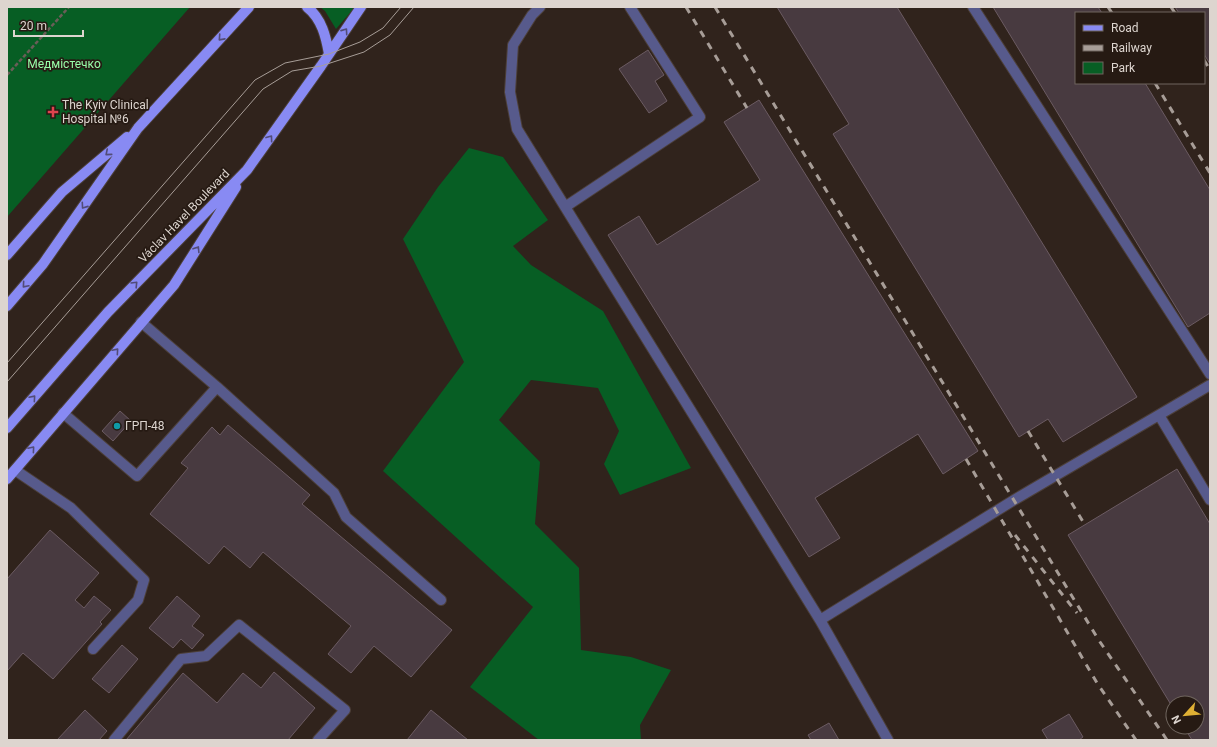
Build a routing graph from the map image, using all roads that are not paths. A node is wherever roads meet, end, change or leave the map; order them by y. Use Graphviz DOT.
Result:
graph roads {
  1 [pos="307,7"];
  2 [pos="361,7"];
  3 [pos="540,7"];
  4 [pos="630,7"];
  5 [pos="973,7"];
  6 [pos="249,8"];
  7 [pos="329,54"];
  8 [pos="138,128"];
  9 [pos="247,170"];
  10 [pos="565,207"];
  11 [pos="7,255"];
  12 [pos="7,306"];
  13 [pos="141,322"];
  14 [pos="1210,374"];
  15 [pos="1210,385"];
  16 [pos="217,387"];
  17 [pos="63,413"];
  18 [pos="1158,416"];
  19 [pos="7,428"];
  20 [pos="15,470"];
  21 [pos="7,479"];
  22 [pos="1210,500"];
  23 [pos="441,600"];
  24 [pos="820,620"];
  25 [pos="93,649"];
  26 [pos="114,740"];
  27 [pos="318,740"];
  28 [pos="888,740"];
  1 -- 7 [label="main road"];
  7 -- 2 [label="main road, Václav Havel Boulevard, one-way"];
  3 -- 10 [label="lane"];
  4 -- 10 [label="lane"];
  5 -- 14 [label="lane"];
  6 -- 8 [label="main road, one-way"];
  9 -- 7 [label="main road, Václav Havel Boulevard, one-way"];
  8 -- 11 [label="main road, one-way"];
  8 -- 12 [label="main road, one-way"];
  13 -- 9 [label="main road, one-way"];
  19 -- 9 [label="main road, Václav Havel Boulevard, one-way"];
  10 -- 24 [label="lane"];
  13 -- 16 [label="lane"];
  17 -- 13 [label="main road, one-way"];
  15 -- 18 [label="lane"];
  16 -- 17 [label="lane"];
  16 -- 23 [label="lane"];
  20 -- 17 [label="main road, one-way"];
  18 -- 22 [label="lane"];
  18 -- 24 [label="lane"];
  20 -- 21 [label="main road"];
  20 -- 25 [label="lane"];
  24 -- 28 [label="lane"];
  26 -- 27 [label="lane"];
}
